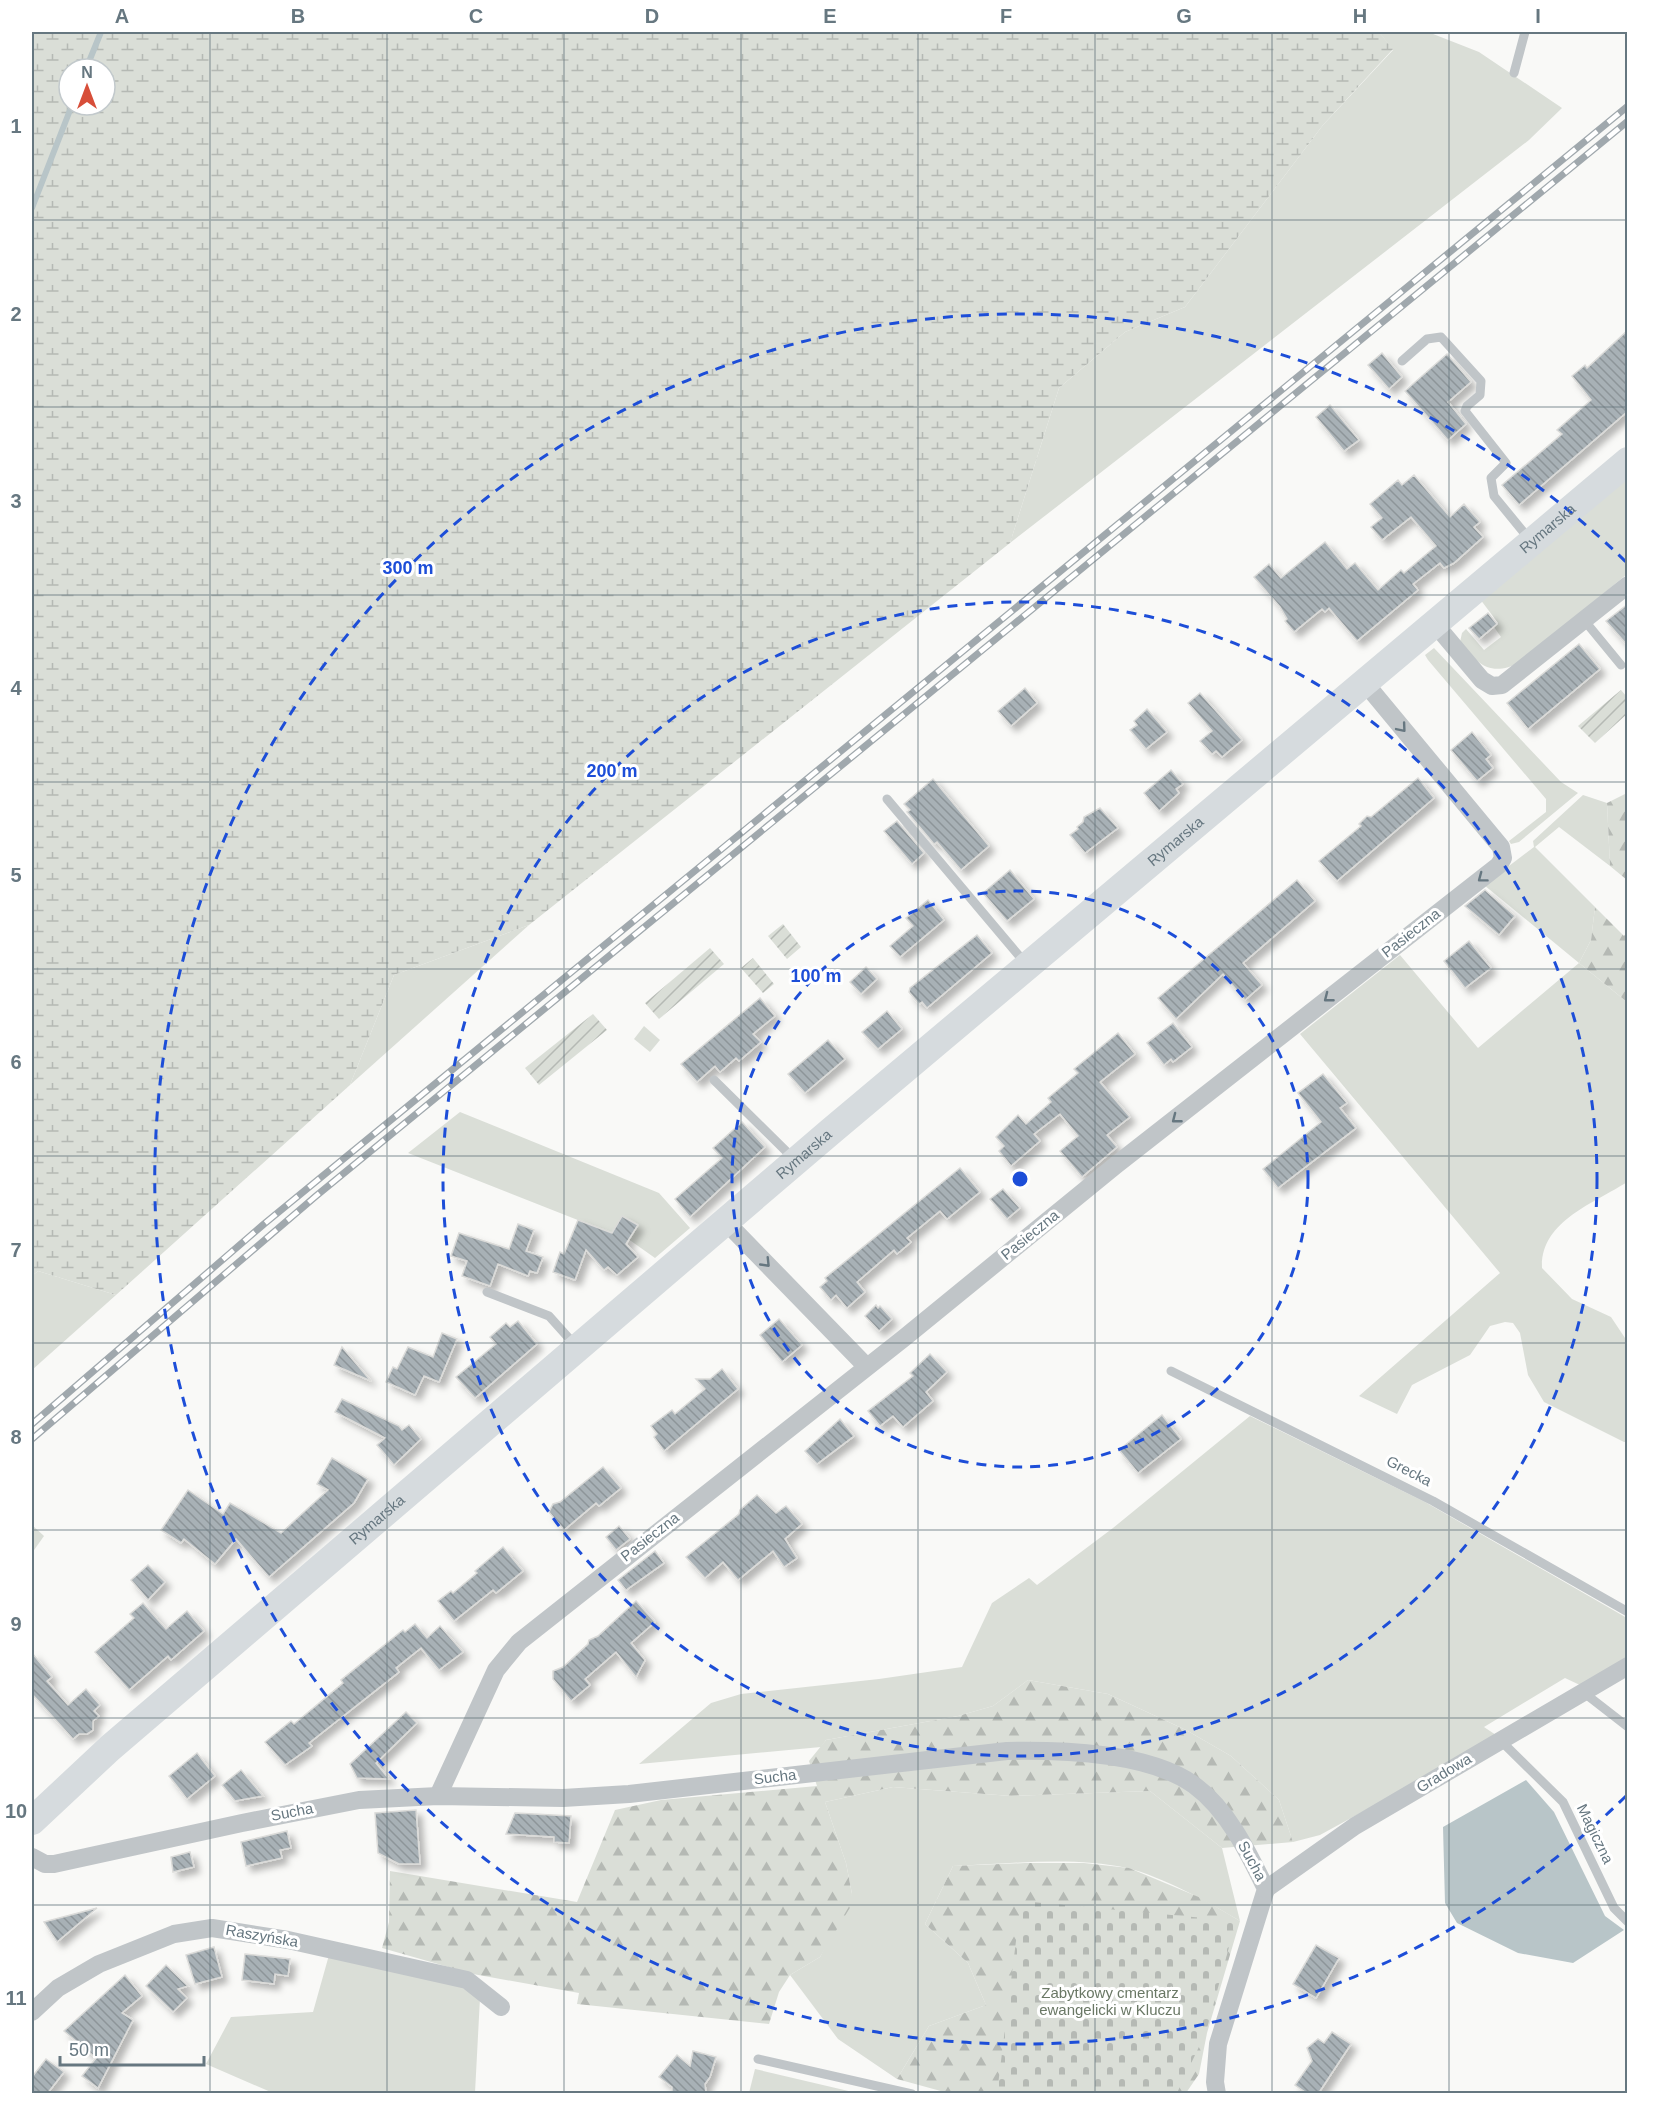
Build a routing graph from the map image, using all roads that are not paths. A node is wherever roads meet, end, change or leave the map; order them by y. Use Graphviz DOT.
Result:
graph roads {
  1 [pos="1525,32"];
  2 [pos="1514,73"];
  3 [pos="1402,361"];
  4 [pos="1628,461"];
  5 [pos="1532,542"];
  6 [pos="1628,585"];
  7 [pos="1584,620"];
  8 [pos="1435,624"];
  9 [pos="1622,665"];
  10 [pos="1365,683"];
  11 [pos="887,799"];
  12 [pos="1028,966"];
  13 [pos="714,1080"];
  14 [pos="796,1161"];
  15 [pos="725,1221"];
  16 [pos="487,1292"];
  17 [pos="578,1348"];
  18 [pos="866,1366"];
  19 [pos="1171,1371"];
  20 [pos="1628,1612"];
  21 [pos="1628,1666"];
  22 [pos="1583,1692"];
  23 [pos="1628,1727"];
  24 [pos="1500,1740"];
  25 [pos="438,1796"];
  26 [pos="32,1821"];
  27 [pos="32,1857"];
  28 [pos="1266,1889"];
  29 [pos="1628,1922"];
  30 [pos="501,2007"];
  31 [pos="32,2012"];
  32 [pos="758,2059"];
  33 [pos="1214,2090"];
  34 [pos="912,2094"];
  1 -- 2 [label="lane"];
  3 -- 5 [label="lane"];
  4 -- 5 [label="main road, Rymarska"];
  5 -- 8 [label="main road, Rymarska"];
  6 -- 7 [label="street"];
  7 -- 8 [label="street"];
  7 -- 9 [label="lane"];
  8 -- 10 [label="main road, Rymarska"];
  10 -- 12 [label="main road, Rymarska"];
  10 -- 18 [label="street, Pasieczna, one-way"];
  11 -- 12 [label="lane"];
  12 -- 14 [label="main road, Rymarska"];
  13 -- 14 [label="lane"];
  14 -- 15 [label="main road, Rymarska"];
  15 -- 17 [label="main road, Rymarska"];
  15 -- 18 [label="street, one-way"];
  16 -- 17 [label="lane"];
  17 -- 26 [label="main road, Rymarska"];
  18 -- 25 [label="street, Pasieczna"];
  19 -- 20 [label="lane, Grecka"];
  21 -- 22 [label="street, Gradowa"];
  22 -- 23 [label="lane"];
  22 -- 24 [label="street, Gradowa"];
  24 -- 28 [label="street, Gradowa"];
  24 -- 29 [label="lane, Magiczna"];
  25 -- 27 [label="street, Sucha"];
  25 -- 28 [label="street, Sucha"];
  28 -- 33 [label="street, Sucha"];
  30 -- 31 [label="street, Raszyńska"];
  32 -- 34 [label="lane"];
}
